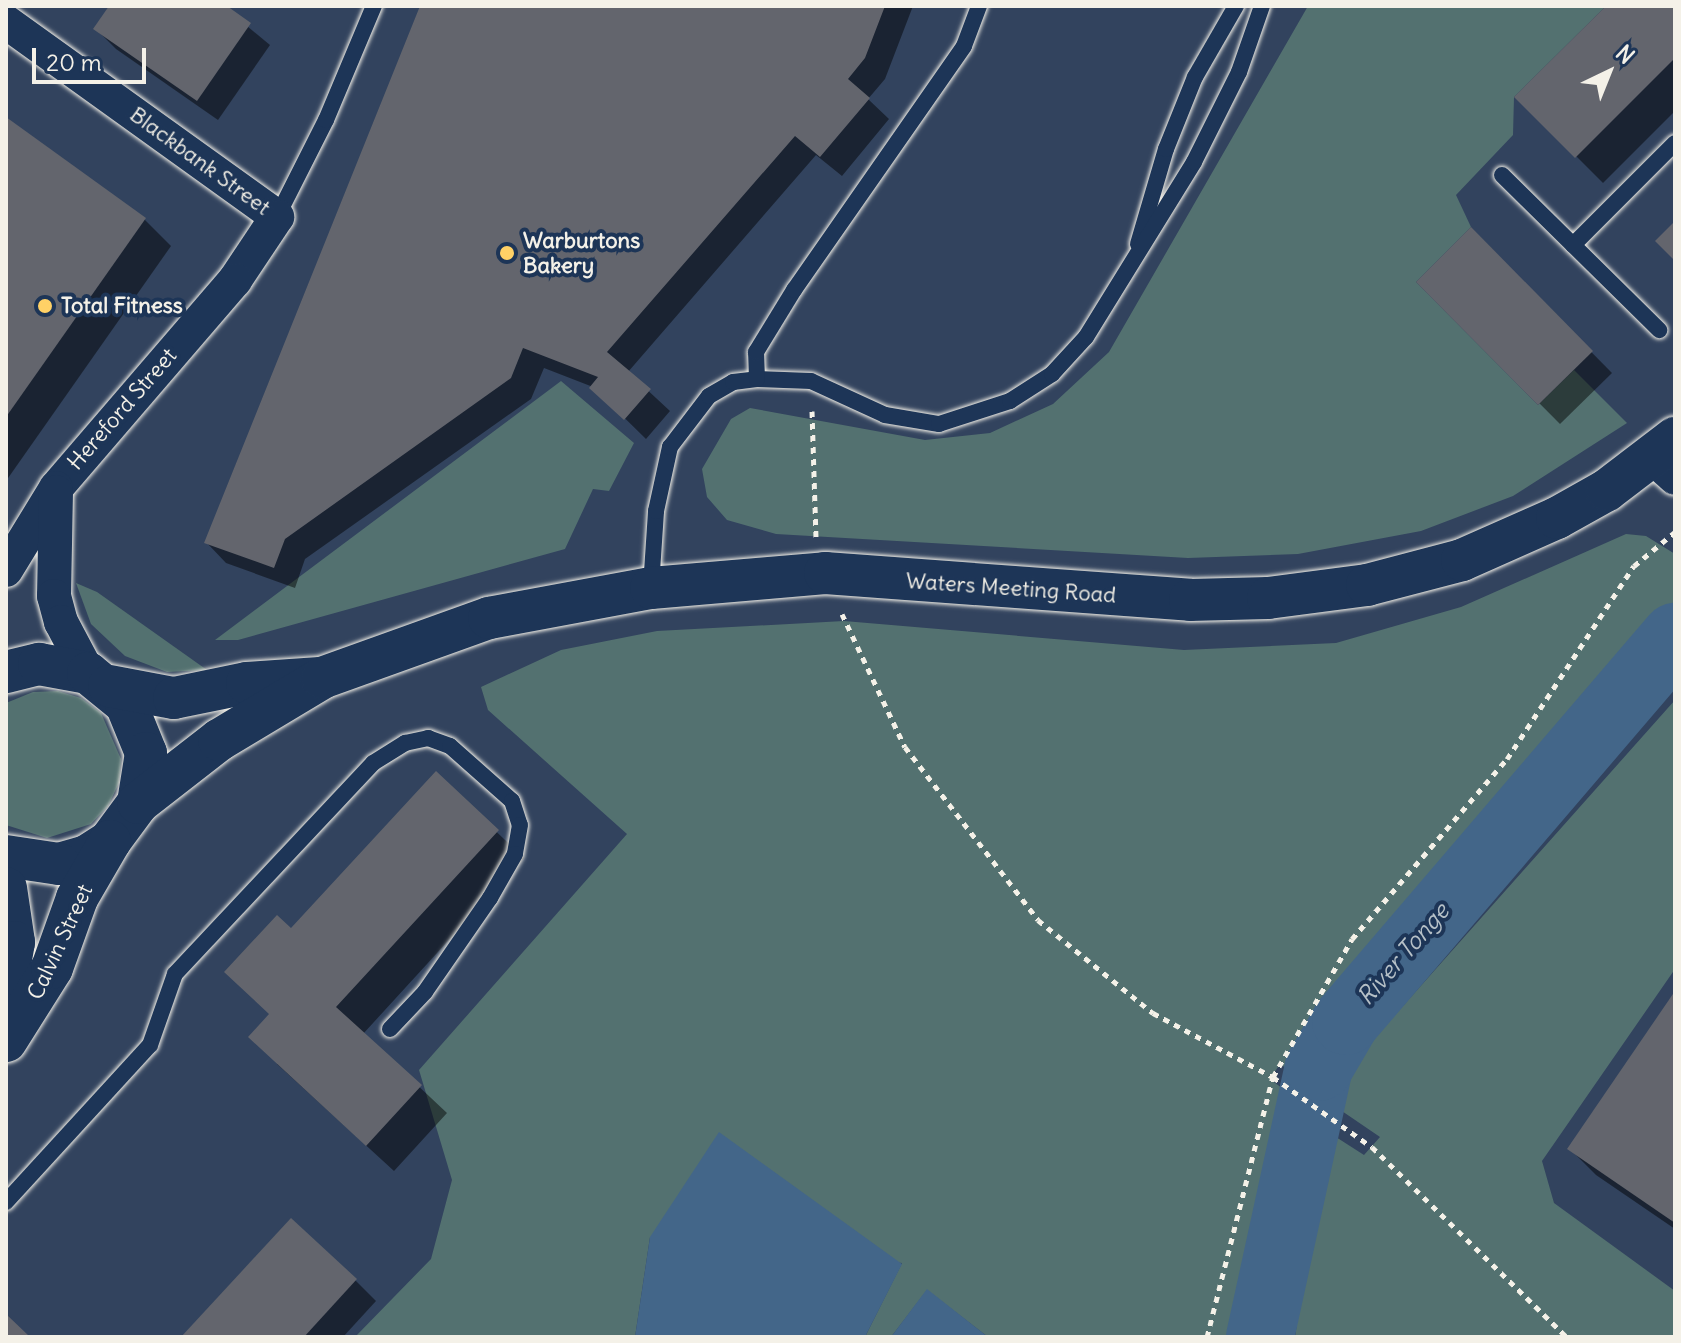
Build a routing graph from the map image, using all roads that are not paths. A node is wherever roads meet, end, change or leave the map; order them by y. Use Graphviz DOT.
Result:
graph roads {
  1 [pos="374,6"];
  2 [pos="979,6"];
  3 [pos="1236,6"];
  4 [pos="1262,6"];
  5 [pos="6,22"];
  6 [pos="1675,143"];
  7 [pos="1502,175"];
  8 [pos="277,217"];
  9 [pos="1573,245"];
  10 [pos="1131,269"];
  11 [pos="1659,330"];
  12 [pos="757,379"];
  13 [pos="1667,458"];
  14 [pos="56,488"];
  15 [pos="6,570"];
  16 [pos="651,588"];
  17 [pos="6,672"];
  18 [pos="322,678"];
  19 [pos="98,680"];
  20 [pos="138,803"];
  21 [pos="110,841"];
  22 [pos="6,856"];
  23 [pos="6,888"];
  24 [pos="6,988"];
  25 [pos="390,1029"];
  26 [pos="6,1041"];
  27 [pos="6,1202"];
  1 -- 8 [label="lane"];
  2 -- 12 [label="lane"];
  3 -- 10 [label="lane"];
  4 -- 10 [label="lane"];
  5 -- 8 [label="street, Blackbank Street"];
  6 -- 9 [label="lane"];
  7 -- 9 [label="lane"];
  8 -- 14 [label="street, Hereford Street"];
  9 -- 11 [label="lane"];
  10 -- 12 [label="lane"];
  12 -- 16 [label="lane"];
  13 -- 16 [label="street, Waters Meeting Road"];
  14 -- 15 [label="street, Hereford Street"];
  14 -- 19 [label="street, Hereford Street"];
  16 -- 18 [label="street, Waters Meeting Road"];
  17 -- 19 [label="street, Waters Meeting Road"];
  18 -- 19 [label="street, Waters Meeting Road"];
  18 -- 20 [label="street, Waters Meeting Road"];
  19 -- 20 [label="street"];
  20 -- 21 [label="street, Calvin Street"];
  21 -- 22 [label="street"];
  21 -- 26 [label="street, Calvin Street"];
  23 -- 24 [label="street, Calvin Street"];
  25 -- 27 [label="lane"];
}
